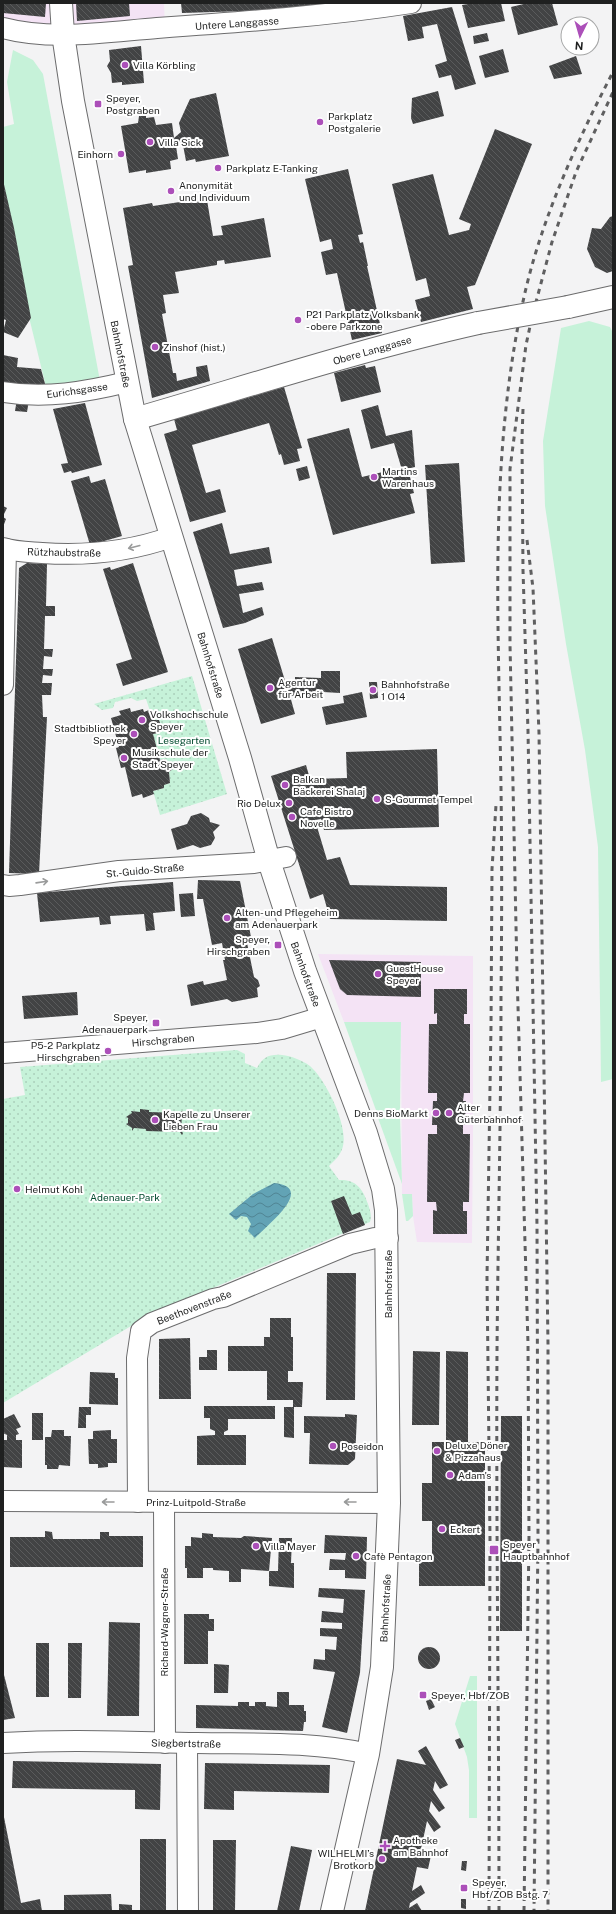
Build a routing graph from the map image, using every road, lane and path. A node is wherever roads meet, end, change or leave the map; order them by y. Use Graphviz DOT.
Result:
graph roads {
  1 [pos="61,3"];
  2 [pos="412,3"];
  3 [pos="3,28"];
  4 [pos="63,34"];
  5 [pos="613,297"];
  6 [pos="127,382"];
  7 [pos="3,392"];
  8 [pos="135,419"];
  9 [pos="171,537"];
  10 [pos="5,548"];
  11 [pos="3,685"];
  12 [pos="278,859"];
  13 [pos="3,884"];
  14 [pos="322,1017"];
  15 [pos="3,1053"];
  16 [pos="388,1238"];
  17 [pos="3,1501"];
  18 [pos="138,1502"];
  19 [pos="164,1502"];
  20 [pos="389,1503"];
  21 [pos="3,1743"];
  22 [pos="165,1743"];
  23 [pos="187,1743"];
  24 [pos="368,1754"];
  25 [pos="188,1911"];
  26 [pos="332,1911"];
  1 -- 4 [label="main road, Bahnhofstraße"];
  2 -- 4 [label="street, Untere Langgasse"];
  3 -- 4 [label="street, Untere Langgasse"];
  4 -- 6 [label="main road, Bahnhofstraße"];
  5 -- 8 [label="main road, Obere Langgasse, bridge"];
  6 -- 7 [label="street, Eurichsgasse"];
  6 -- 8 [label="main road, Bahnhofstraße"];
  8 -- 9 [label="main road, Bahnhofstraße"];
  9 -- 10 [label="street, Rützhaubstraße, one-way"];
  9 -- 12 [label="main road, Bahnhofstraße"];
  10 -- 11 [label="street"];
  13 -- 12 [label="street, St.-Guido-Straße, one-way"];
  12 -- 14 [label="main road, Bahnhofstraße"];
  14 -- 15 [label="street, Hirschgraben"];
  14 -- 16 [label="main road, Bahnhofstraße"];
  16 -- 18 [label="street, Beethovenstraße"];
  16 -- 20 [label="main road, Bahnhofstraße"];
  18 -- 17 [label="street, Prinz-Luitpold-Straße, one-way"];
  18 -- 19 [label="street, Prinz-Luitpold-Straße"];
  20 -- 19 [label="street, Prinz-Luitpold-Straße, one-way"];
  19 -- 22 [label="street, Richard-Wagner-Straße"];
  20 -- 24 [label="main road, Bahnhofstraße"];
  21 -- 22 [label="street, Siegbertstraße"];
  22 -- 23 [label="street, Siegbertstraße"];
  23 -- 24 [label="street, Siegbertstraße"];
  23 -- 25 [label="street"];
  24 -- 26 [label="main road, Bahnhofstraße"];
}
